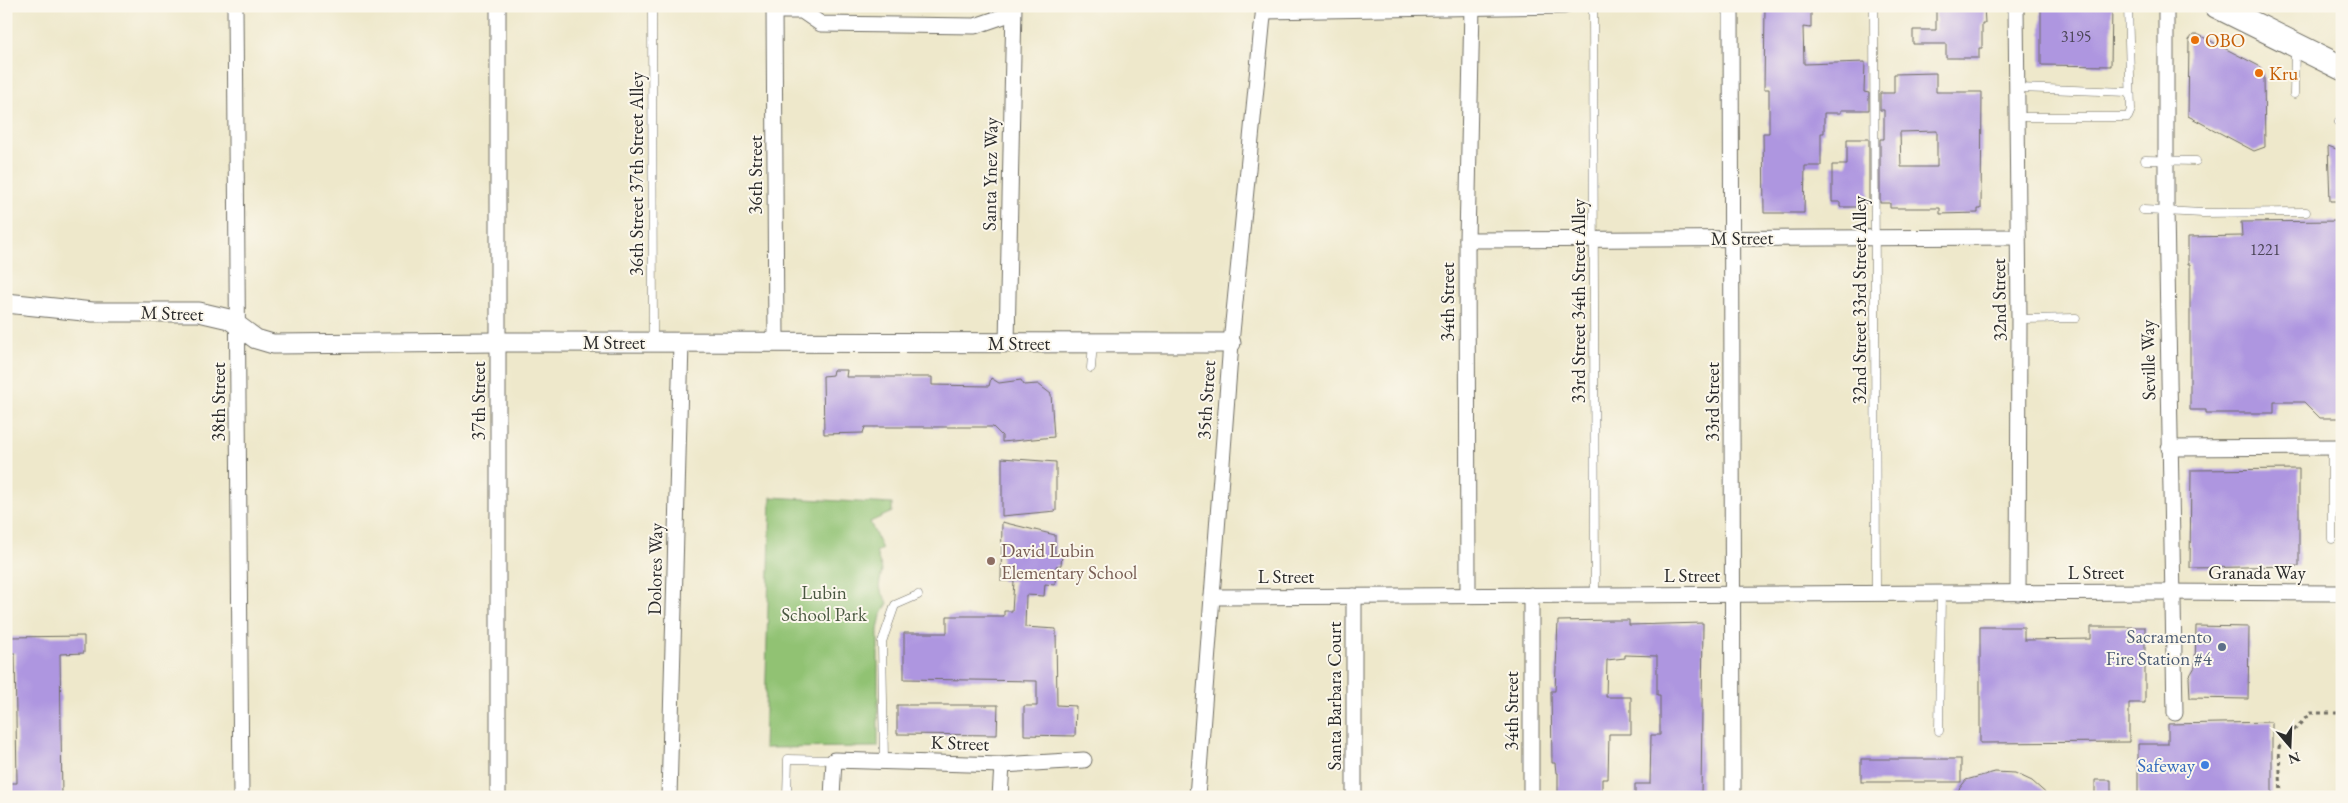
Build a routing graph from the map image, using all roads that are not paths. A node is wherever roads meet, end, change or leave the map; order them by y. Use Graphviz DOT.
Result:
graph roads {
  1 [pos="235,6"];
  2 [pos="498,6"];
  3 [pos="652,6"];
  4 [pos="997,6"];
  5 [pos="1593,6"];
  6 [pos="1730,6"];
  7 [pos="1874,6"];
  8 [pos="2016,6"];
  9 [pos="2128,6"];
  10 [pos="2166,6"];
  11 [pos="2217,6"];
  12 [pos="1556,7"];
  13 [pos="774,8"];
  14 [pos="1264,8"];
  15 [pos="1472,8"];
  16 [pos="806,9"];
  17 [pos="1014,10"];
  18 [pos="2295,44"];
  19 [pos="2342,68"];
  20 [pos="2017,88"];
  21 [pos="2294,94"];
  22 [pos="2130,96"];
  23 [pos="2017,117"];
  24 [pos="2342,117"];
  25 [pos="2342,124"];
  26 [pos="2145,160"];
  27 [pos="2165,161"];
  28 [pos="2196,161"];
  29 [pos="2142,210"];
  30 [pos="2166,210"];
  31 [pos="2306,212"];
  32 [pos="1875,237"];
  33 [pos="2018,237"];
  34 [pos="1594,239"];
  35 [pos="1731,239"];
  36 [pos="1467,240"];
  37 [pos="6,303"];
  38 [pos="2076,318"];
  39 [pos="2020,319"];
  40 [pos="238,325"];
  41 [pos="498,342"];
  42 [pos="653,342"];
  43 [pos="681,342"];
  44 [pos="776,342"];
  45 [pos="1007,343"];
  46 [pos="1092,343"];
  47 [pos="1231,343"];
  48 [pos="1091,368"];
  49 [pos="2337,447"];
  50 [pos="2169,448"];
  51 [pos="2332,539"];
  52 [pos="2171,592"];
  53 [pos="1941,593"];
  54 [pos="2018,593"];
  55 [pos="2342,593"];
  56 [pos="1876,594"];
  57 [pos="918,595"];
  58 [pos="1531,595"];
  59 [pos="1595,595"];
  60 [pos="1733,595"];
  61 [pos="1354,596"];
  62 [pos="1468,596"];
  63 [pos="1212,597"];
  64 [pos="2175,712"];
  65 [pos="1939,732"];
  66 [pos="834,760"];
  67 [pos="1084,760"];
  68 [pos="884,762"];
  69 [pos="1002,765"];
  70 [pos="241,797"];
  71 [pos="498,797"];
  72 [pos="669,797"];
  73 [pos="787,797"];
  74 [pos="832,797"];
  75 [pos="1000,797"];
  76 [pos="1197,797"];
  77 [pos="1354,797"];
  78 [pos="1532,797"];
  79 [pos="1733,797"];
  1 -- 40 [label="street, 38th Street"];
  2 -- 41 [label="street, 37th Street"];
  3 -- 42 [label="lane, 36th Street 37th Street Alley"];
  4 -- 17 [label="street"];
  5 -- 34 [label="lane, 33rd Street 34th Street Alley"];
  6 -- 35 [label="street, 33rd Street"];
  7 -- 32 [label="lane, 32nd Street 33rd Street Alley"];
  8 -- 20 [label="street, 32nd Street"];
  9 -- 22 [label="lane"];
  10 -- 27 [label="street, Seville Way"];
  11 -- 18 [label="main road"];
  12 -- 15 [label="street"];
  13 -- 16 [label="street"];
  13 -- 44 [label="street, 36th Street"];
  14 -- 15 [label="street"];
  14 -- 47 [label="street, 35th Street"];
  15 -- 36 [label="street, 34th Street"];
  16 -- 17 [label="street"];
  17 -- 45 [label="street, Santa Ynez Way"];
  18 -- 19 [label="main road"];
  18 -- 21 [label="lane"];
  20 -- 22 [label="lane"];
  20 -- 23 [label="street, 32nd Street"];
  22 -- 23 [label="lane"];
  23 -- 33 [label="street, 32nd Street"];
  24 -- 25 [label="lane"];
  26 -- 27 [label="lane"];
  27 -- 28 [label="lane"];
  27 -- 30 [label="street, Seville Way"];
  29 -- 30 [label="lane"];
  30 -- 31 [label="lane"];
  30 -- 50 [label="street, Seville Way"];
  32 -- 33 [label="street, M Street"];
  32 -- 35 [label="street, M Street"];
  32 -- 56 [label="lane, 32nd Street 33rd Street Alley"];
  33 -- 39 [label="street, 32nd Street"];
  34 -- 35 [label="street, M Street"];
  34 -- 36 [label="street, M Street"];
  34 -- 59 [label="lane, 33rd Street 34th Street Alley"];
  35 -- 60 [label="street, 33rd Street"];
  36 -- 62 [label="street, 34th Street"];
  37 -- 40 [label="street, M Street"];
  38 -- 39 [label="lane"];
  39 -- 54 [label="street, 32nd Street"];
  40 -- 41 [label="street, M Street"];
  40 -- 70 [label="street, 38th Street"];
  41 -- 42 [label="street, M Street"];
  41 -- 71 [label="street, 37th Street"];
  42 -- 43 [label="street, M Street"];
  43 -- 44 [label="street, M Street"];
  43 -- 72 [label="street, Dolores Way"];
  44 -- 45 [label="street, M Street"];
  45 -- 46 [label="street, M Street"];
  46 -- 47 [label="street, M Street"];
  46 -- 48 [label="lane"];
  47 -- 63 [label="street, 35th Street"];
  49 -- 50 [label="street"];
  49 -- 51 [label="lane"];
  50 -- 52 [label="street, Seville Way"];
  52 -- 54 [label="street, L Street"];
  52 -- 55 [label="street, Granada Way"];
  52 -- 64 [label="street, Seville Way"];
  53 -- 54 [label="street, L Street"];
  53 -- 56 [label="street, L Street"];
  53 -- 65 [label="lane"];
  56 -- 60 [label="street, L Street"];
  57 -- 68 [label="lane"];
  58 -- 59 [label="street, L Street"];
  58 -- 62 [label="street, L Street"];
  58 -- 78 [label="street, 34th Street"];
  59 -- 60 [label="street, L Street"];
  60 -- 79 [label="street, 33rd Street"];
  61 -- 62 [label="street, L Street"];
  61 -- 63 [label="street, L Street"];
  61 -- 77 [label="street, Santa Barbara Court"];
  63 -- 76 [label="street, 35th Street"];
  66 -- 68 [label="street, K Street"];
  66 -- 73 [label="lane"];
  66 -- 74 [label="street"];
  67 -- 69 [label="street, K Street"];
  68 -- 69 [label="street, K Street"];
  69 -- 75 [label="street"];
}
